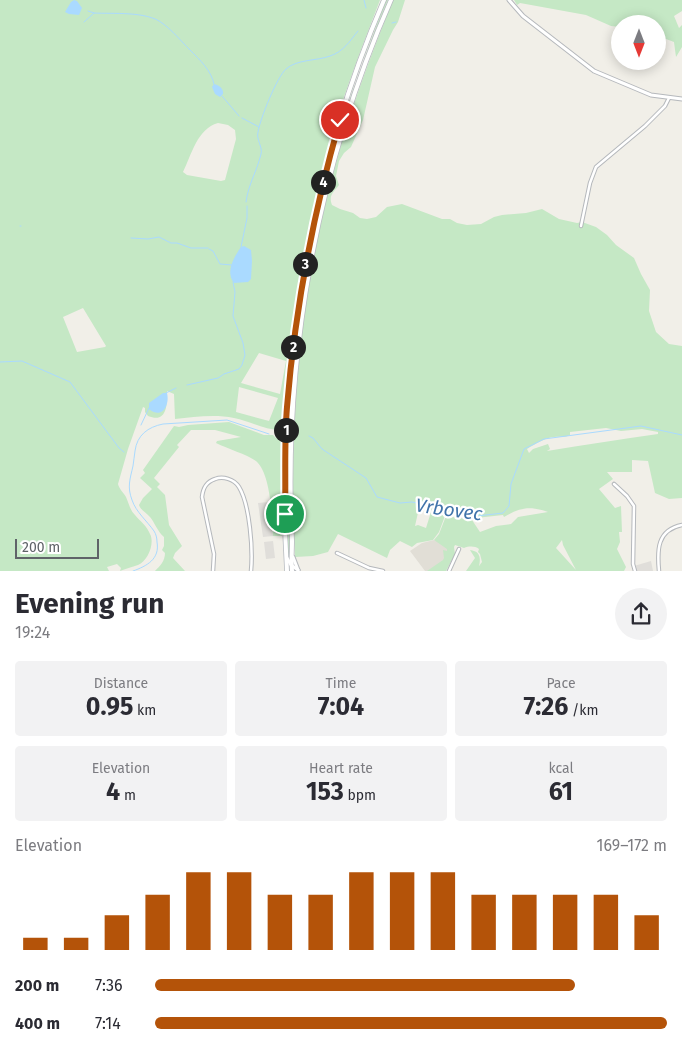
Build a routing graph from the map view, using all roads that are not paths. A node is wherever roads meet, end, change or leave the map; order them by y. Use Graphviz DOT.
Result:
graph roads {
  1 [pos="384,0"];
  2 [pos="391,0"];
  3 [pos="509,0"];
  4 [pos="356,73"];
  5 [pos="361,74"];
  6 [pos="669,98"];
  7 [pos="682,99"];
  8 [pos="581,226"];
  9 [pos="614,484"];
  10 [pos="682,525"];
  11 [pos="459,549"];
  12 [pos="337,552"];
  13 [pos="286,557"];
  14 [pos="293,557"];
  15 [pos="291,565"];
  16 [pos="213,571"];
  17 [pos="251,571"];
  18 [pos="287,571"];
  19 [pos="292,571"];
  20 [pos="298,571"];
  21 [pos="383,571"];
  22 [pos="449,571"];
  23 [pos="635,571"];
  24 [pos="659,571"];
  1 -- 4 [label="main road"];
  2 -- 5 [label="main road"];
  3 -- 6 [label="street"];
  4 -- 5 [label="main road"];
  4 -- 13 [label="main road"];
  5 -- 14 [label="main road"];
  6 -- 7 [label="street"];
  6 -- 8 [label="street"];
  9 -- 23 [label="street"];
  10 -- 24 [label="street"];
  11 -- 22 [label="street"];
  12 -- 21 [label="street"];
  13 -- 15 [label="street"];
  13 -- 18 [label="main road"];
  14 -- 15 [label="main road"];
  14 -- 20 [label="street"];
  15 -- 19 [label="main road"];
  15 -- 20 [label="street"];
  16 -- 17 [label="street"];
}
